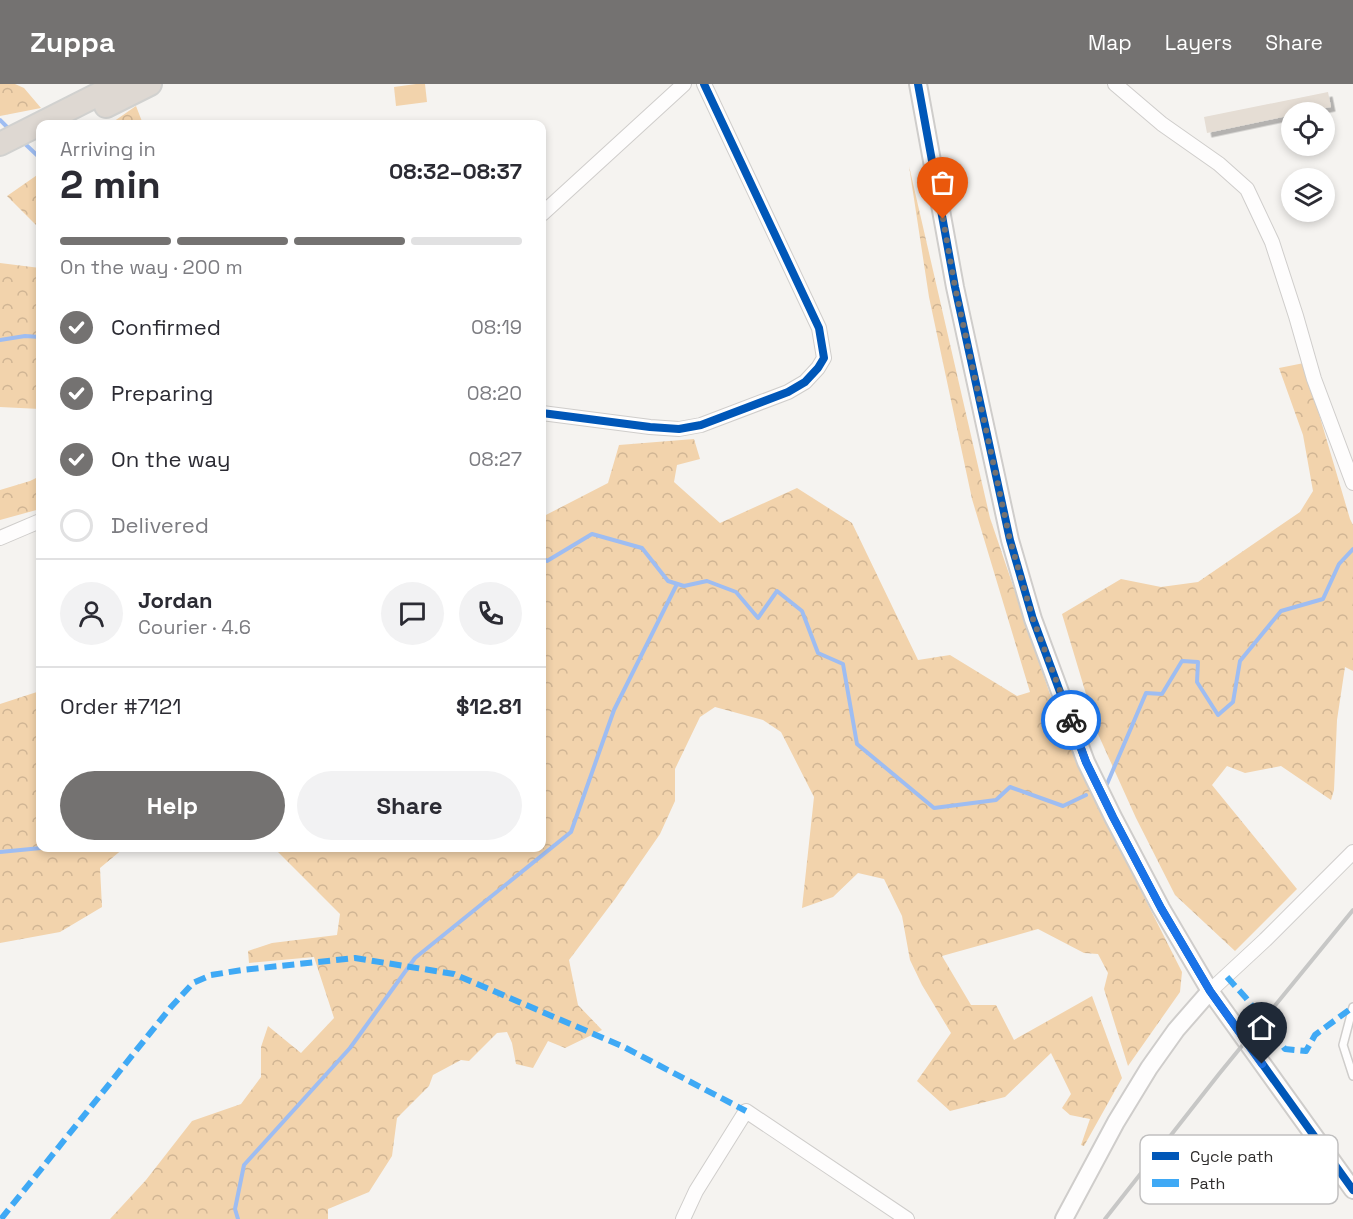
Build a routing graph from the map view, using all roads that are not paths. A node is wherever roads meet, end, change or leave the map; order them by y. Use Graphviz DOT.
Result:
graph roads {
  1 [pos="119,84"];
  2 [pos="150,84"];
  3 [pos="684,84"];
  4 [pos="704,84"];
  5 [pos="918,84"];
  6 [pos="1115,84"];
  7 [pos="52,120"];
  8 [pos="78,120"];
  9 [pos="36,128"];
  10 [pos="36,140"];
  11 [pos="3,146"];
  12 [pos="546,210"];
  13 [pos="546,414"];
  14 [pos="1353,483"];
  15 [pos="36,523"];
  16 [pos="0,538"];
  17 [pos="1353,852"];
  18 [pos="1210,991"];
  19 [pos="1353,1007"];
  20 [pos="1353,1076"];
  21 [pos="1313,1135"];
  22 [pos="1338,1169"];
  23 [pos="1353,1190"];
  24 [pos="683,1219"];
  25 [pos="907,1219"];
  26 [pos="1064,1219"];
  1 -- 7 [label="highway"];
  2 -- 8 [label="highway"];
  3 -- 12 [label="street"];
  4 -- 13 [label="street"];
  5 -- 18 [label="street"];
  6 -- 14 [label="street"];
  9 -- 11 [label="highway"];
  10 -- 11 [label="highway"];
  15 -- 16 [label="street"];
  17 -- 18 [label="street"];
  18 -- 21 [label="street"];
  18 -- 26 [label="street"];
  19 -- 20 [label="lane"];
  22 -- 23 [label="street"];
  24 -- 25 [label="street"];
}
